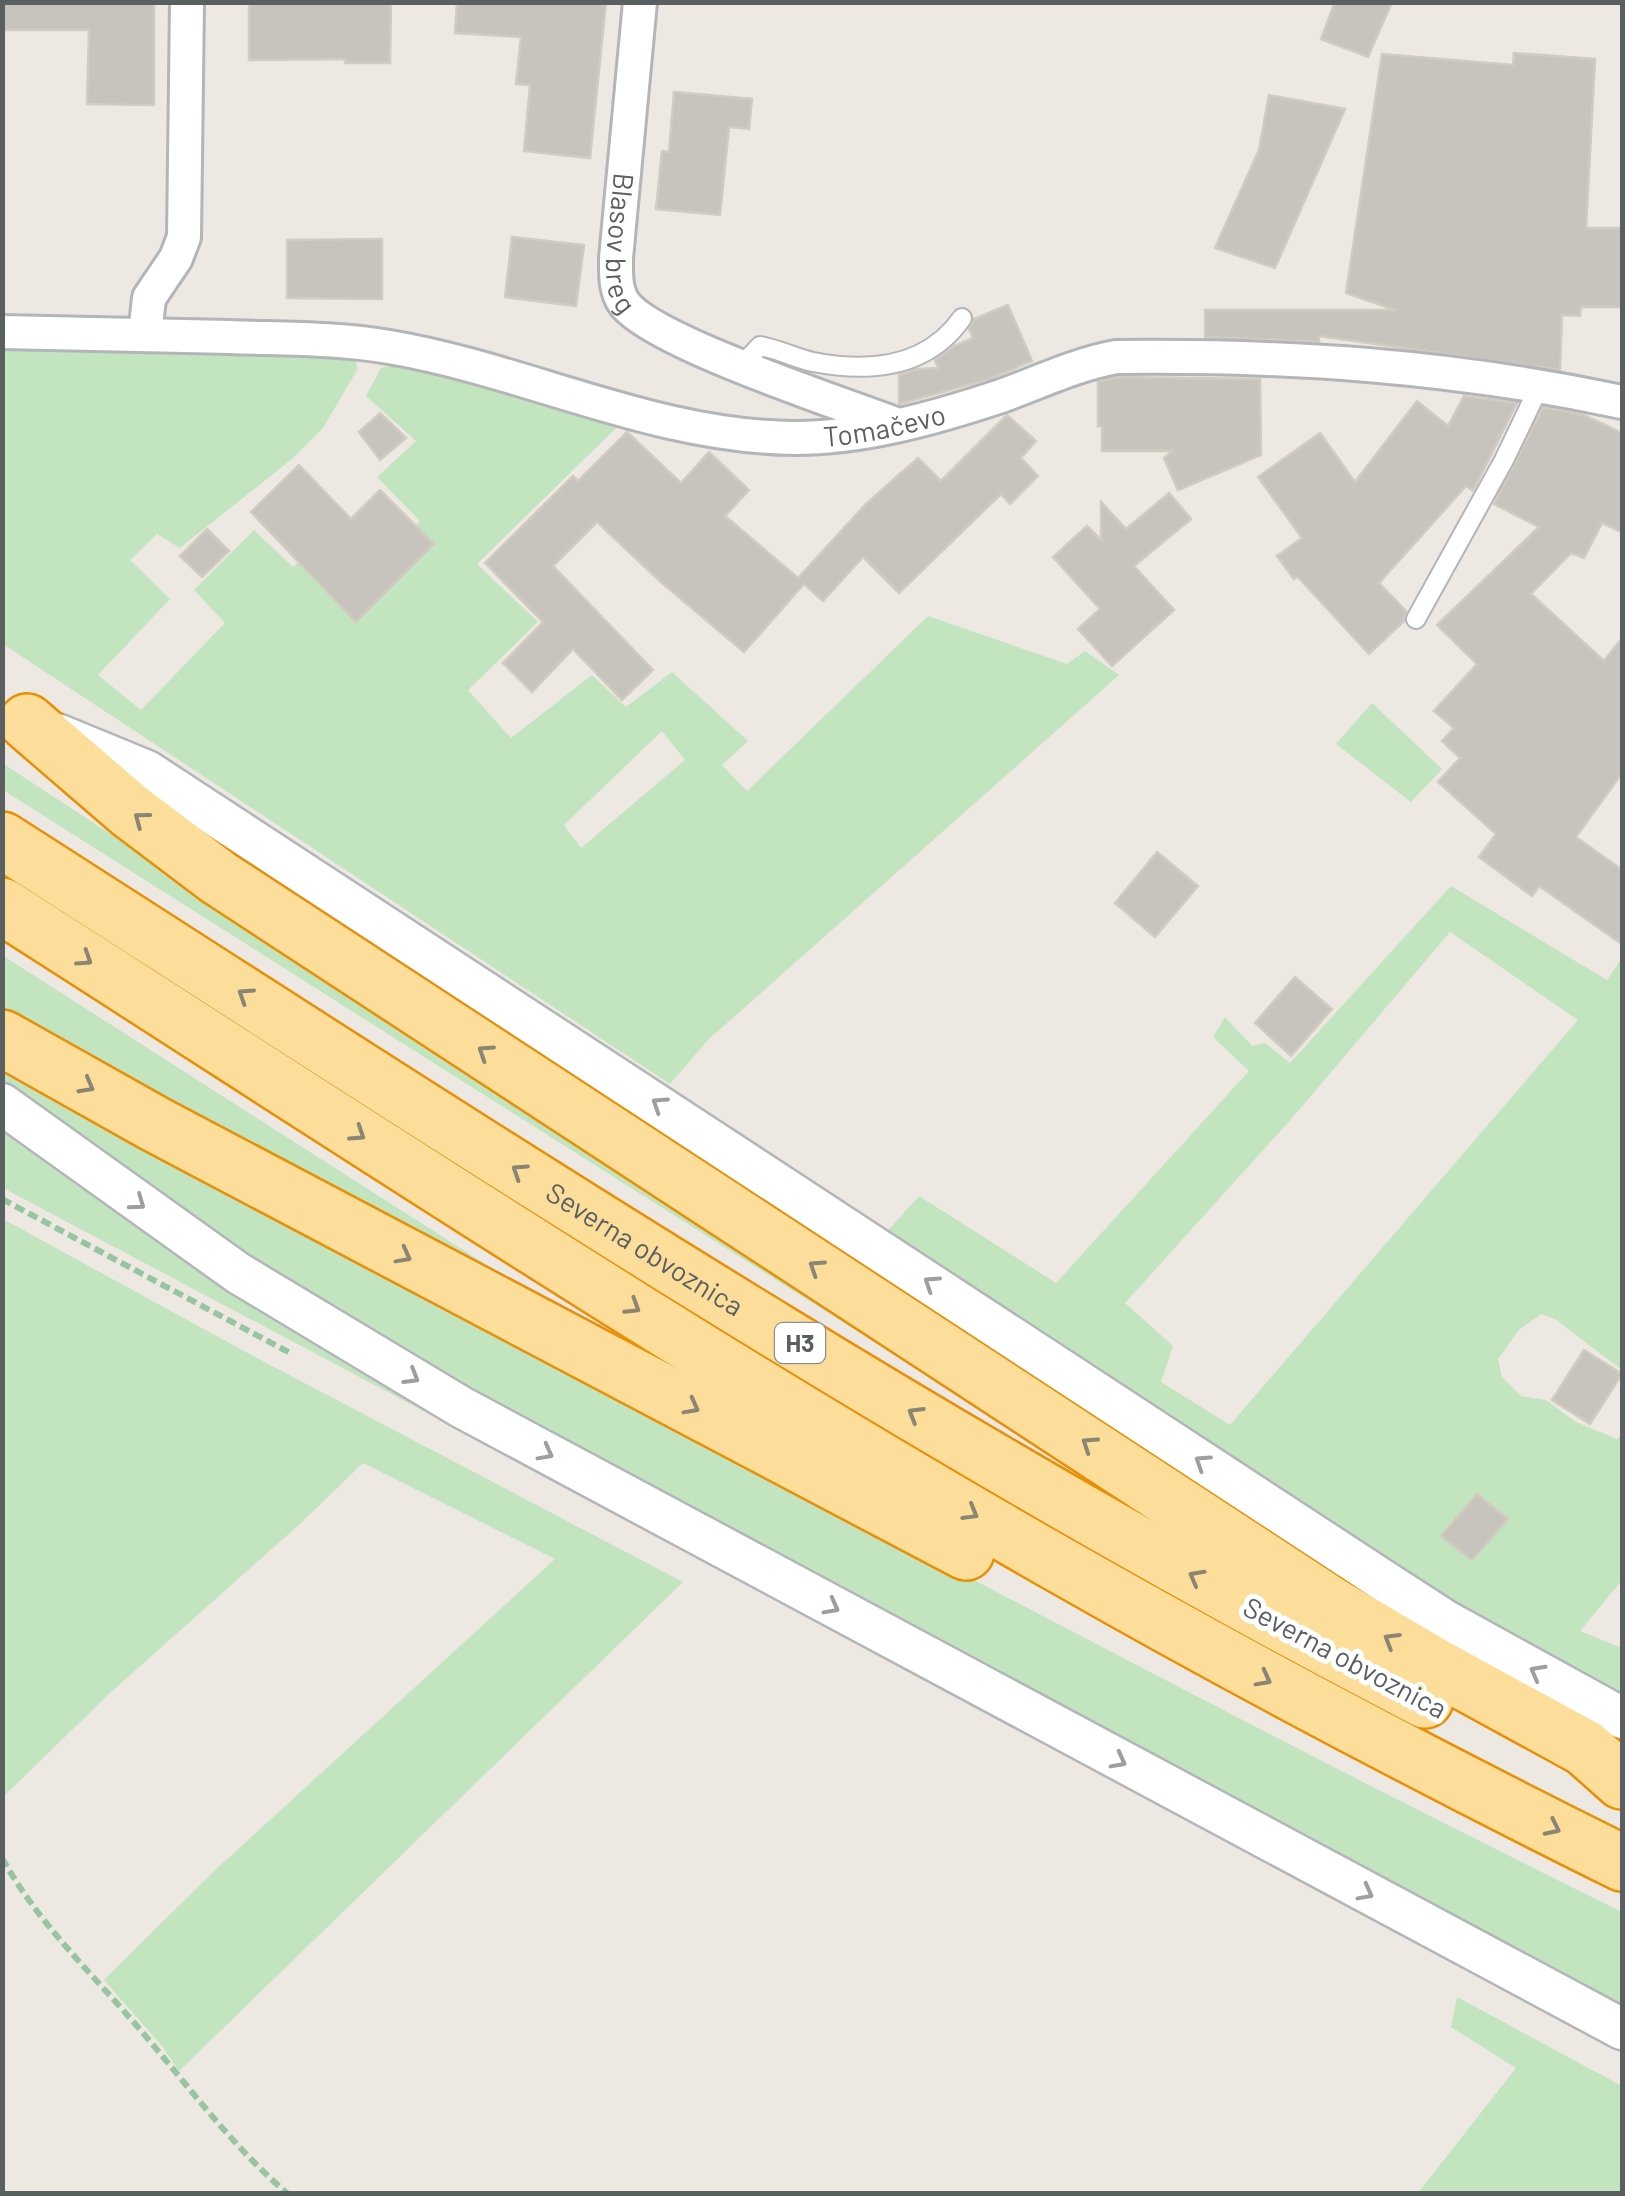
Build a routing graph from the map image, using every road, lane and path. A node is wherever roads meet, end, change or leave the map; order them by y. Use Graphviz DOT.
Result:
graph roads {
  1 [pos="187,2"];
  2 [pos="640,2"];
  3 [pos="962,318"];
  4 [pos="2,332"];
  5 [pos="145,335"];
  6 [pos="742,365"];
  7 [pos="1540,385"];
  8 [pos="1622,402"];
  9 [pos="898,425"];
  10 [pos="1416,619"];
  11 [pos="27,722"];
  12 [pos="2,840"];
  13 [pos="2,906"];
  14 [pos="2,1038"];
  15 [pos="2,1104"];
  16 [pos="1149,1614"];
  17 [pos="1622,1718"];
  18 [pos="1622,1781"];
  19 [pos="1622,1802"];
  20 [pos="2,1858"];
  21 [pos="1622,1863"];
  22 [pos="1622,2029"];
  23 [pos="288,2194"];
  1 -- 5 [label="street"];
  2 -- 6 [label="street, Blasov breg"];
  3 -- 6 [label="lane"];
  4 -- 5 [label="street, Tomačevo"];
  5 -- 9 [label="street, Tomačevo"];
  6 -- 9 [label="street, Blasov breg"];
  7 -- 8 [label="street, Tomačevo"];
  7 -- 9 [label="street, Tomačevo"];
  7 -- 10 [label="lane"];
  17 -- 11 [label="street, one-way"];
  18 -- 11 [label="highway, one-way"];
  19 -- 12 [label="highway, Severna obvoznica / H3, one-way"];
  13 -- 16 [label="highway, Severna obvoznica / H3, one-way"];
  14 -- 16 [label="highway, one-way"];
  15 -- 22 [label="street, one-way"];
  16 -- 21 [label="highway, Severna obvoznica / H3, one-way"];
  20 -- 23 [label="path"];
}
